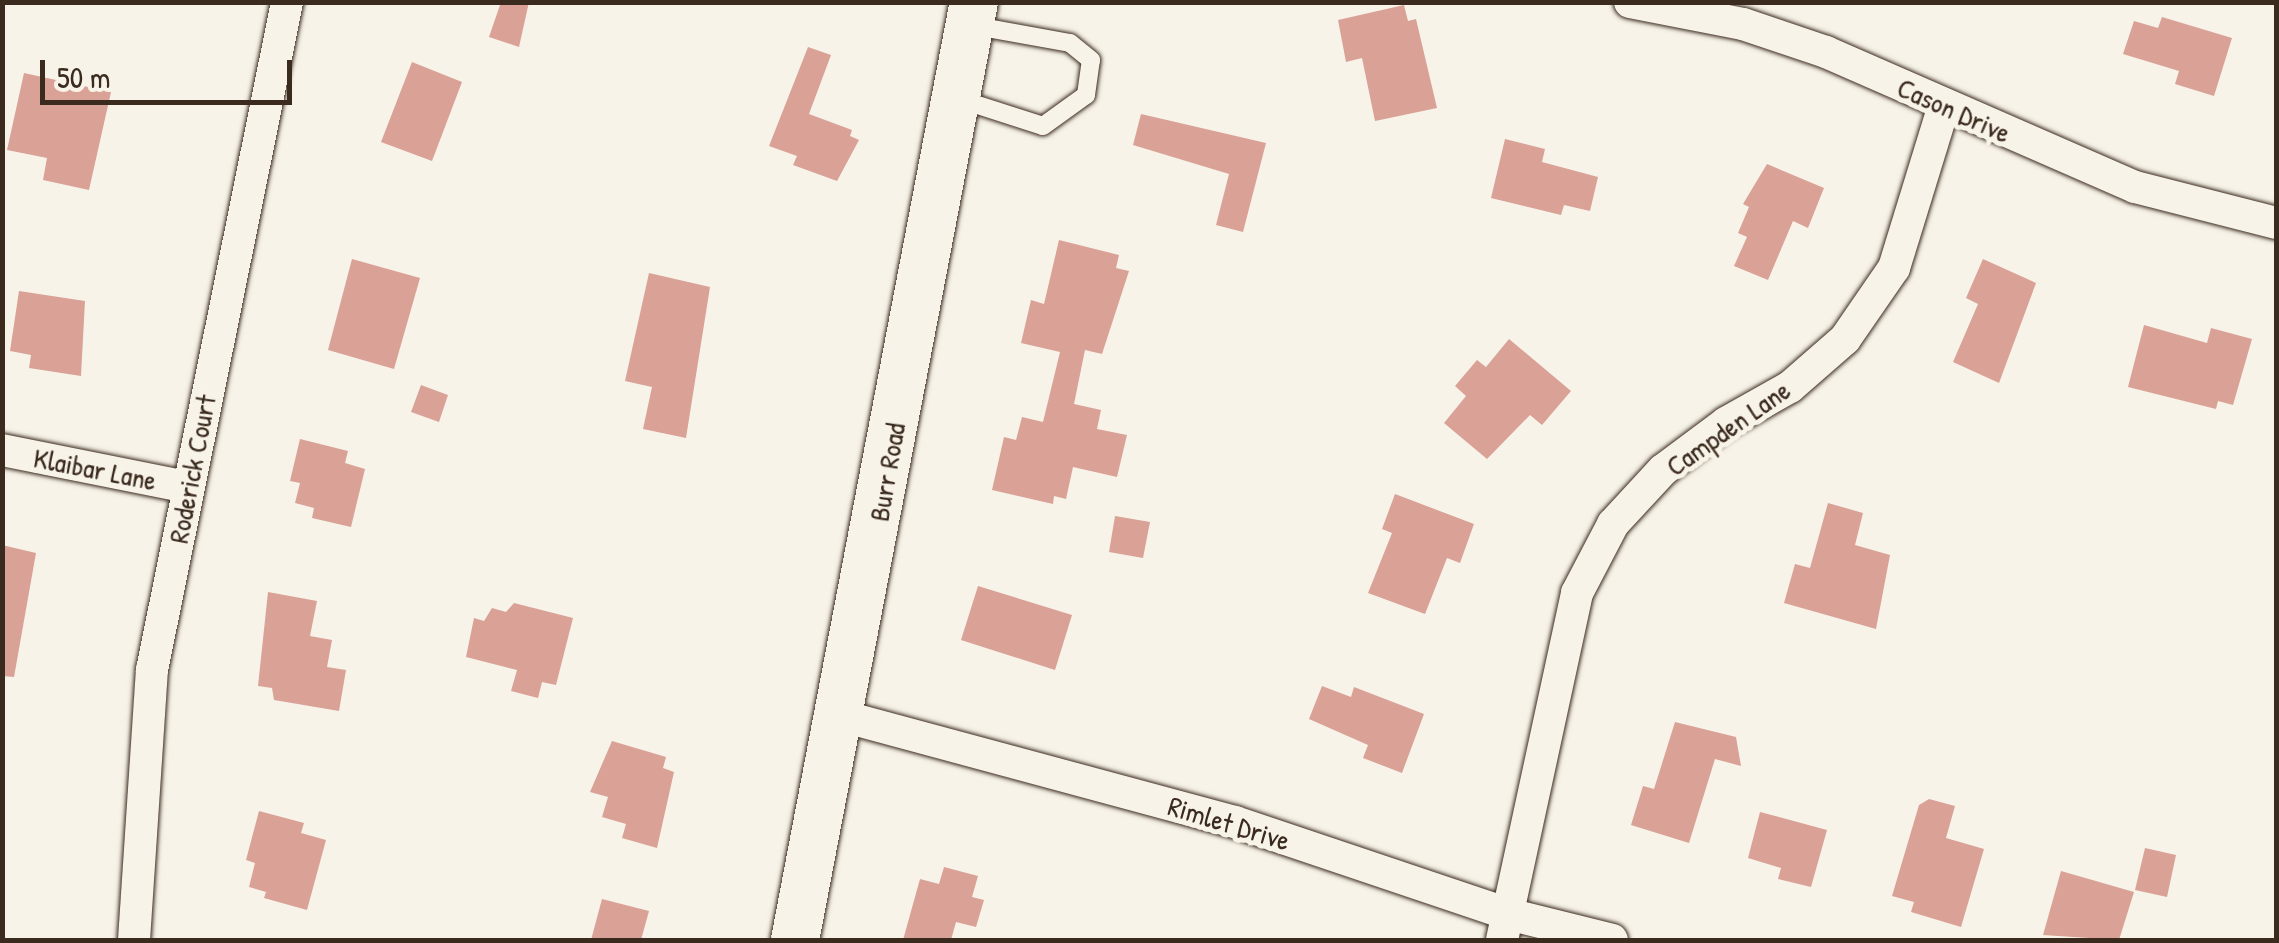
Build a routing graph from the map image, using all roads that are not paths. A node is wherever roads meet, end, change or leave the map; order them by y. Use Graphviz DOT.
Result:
graph roads {
  1 [pos="287,2"];
  2 [pos="1630,2"];
  3 [pos="972,14"];
  4 [pos="956,98"];
  5 [pos="1944,106"];
  6 [pos="2276,223"];
  7 [pos="2,450"];
  8 [pos="188,488"];
  9 [pos="842,716"];
  10 [pos="1505,927"];
  11 [pos="134,940"];
  12 [pos="795,940"];
  13 [pos="1612,940"];
  1 -- 8 [label="street, Roderick Court"];
  2 -- 5 [label="street, Cason Drive"];
  3 -- 4 [label="street, Burr Road"];
  3 -- 4 [label="lane"];
  4 -- 9 [label="street, Burr Road"];
  5 -- 6 [label="street, Cason Drive"];
  5 -- 10 [label="street, Campden Lane"];
  7 -- 8 [label="street, Klaibar Lane"];
  8 -- 11 [label="street, Roderick Court"];
  9 -- 10 [label="street, Rimlet Drive"];
  9 -- 12 [label="street, Burr Road"];
  10 -- 13 [label="street, Rimlet Drive"];
}
